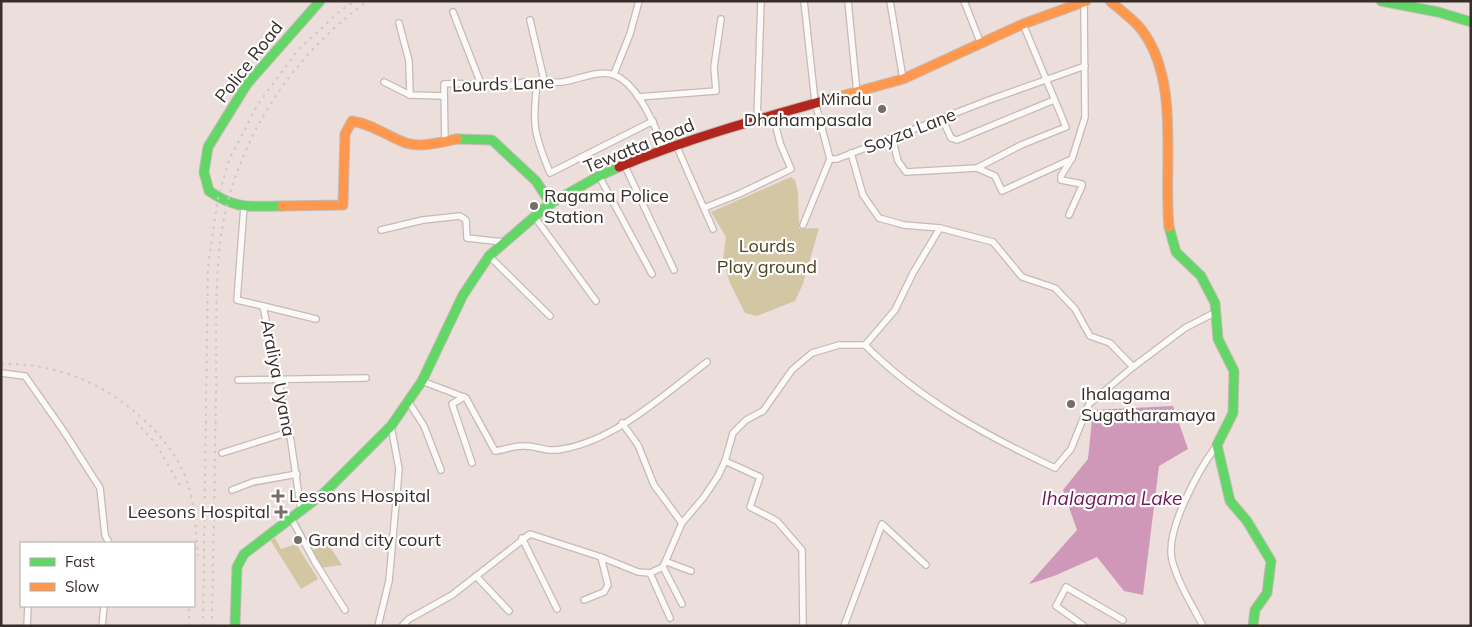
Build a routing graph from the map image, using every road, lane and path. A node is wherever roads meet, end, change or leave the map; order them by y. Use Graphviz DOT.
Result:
graph roads {
  1 [pos="320,1"];
  2 [pos="639,1"];
  3 [pos="761,1"];
  4 [pos="804,1"];
  5 [pos="848,1"];
  6 [pos="890,1"];
  7 [pos="964,1"];
  8 [pos="1110,1"];
  9 [pos="1381,1"];
  10 [pos="1085,2"];
  11 [pos="1060,6"];
  12 [pos="453,12"];
  13 [pos="721,19"];
  14 [pos="530,20"];
  15 [pos="1471,22"];
  16 [pos="399,23"];
  17 [pos="1023,24"];
  18 [pos="981,44"];
  19 [pos="1085,66"];
  20 [pos="614,74"];
  21 [pos="903,80"];
  22 [pos="1044,80"];
  23 [pos="384,82"];
  24 [pos="481,84"];
  25 [pos="537,84"];
  26 [pos="545,84"];
  27 [pos="856,93"];
  28 [pos="410,96"];
  29 [pos="443,96"];
  30 [pos="638,98"];
  31 [pos="1054,100"];
  32 [pos="815,102"];
  33 [pos="773,115"];
  34 [pos="942,118"];
  35 [pos="757,119"];
  36 [pos="653,122"];
  37 [pos="892,138"];
  38 [pos="444,142"];
  39 [pos="678,147"];
  40 [pos="665,149"];
  41 [pos="851,153"];
  42 [pos="830,159"];
  43 [pos="1072,159"];
  44 [pos="625,166"];
  45 [pos="978,168"];
  46 [pos="599,176"];
  47 [pos="551,204"];
  48 [pos="244,206"];
  49 [pos="704,208"];
  50 [pos="533,216"];
  51 [pos="1069,216"];
  52 [pos="803,225"];
  53 [pos="940,228"];
  54 [pos="713,229"];
  55 [pos="381,230"];
  56 [pos="503,242"];
  57 [pos="489,256"];
  58 [pos="674,270"];
  59 [pos="652,274"];
  60 [pos="596,301"];
  61 [pos="263,306"];
  62 [pos="1216,312"];
  63 [pos="550,316"];
  64 [pos="316,319"];
  65 [pos="865,345"];
  66 [pos="707,362"];
  67 [pos="1133,367"];
  68 [pos="1,373"];
  69 [pos="366,378"];
  70 [pos="238,380"];
  71 [pos="278,381"];
  72 [pos="422,381"];
  73 [pos="464,397"];
  74 [pos="408,401"];
  75 [pos="622,423"];
  76 [pos="391,426"];
  77 [pos="289,432"];
  78 [pos="1217,445"];
  79 [pos="222,453"];
  80 [pos="725,461"];
  81 [pos="472,463"];
  82 [pos="441,470"];
  83 [pos="296,474"];
  84 [pos="232,490"];
  85 [pos="301,510"];
  86 [pos="292,518"];
  87 [pos="682,523"];
  88 [pos="522,538"];
  89 [pos="109,542"];
  90 [pos="602,557"];
  91 [pos="665,564"];
  92 [pos="926,565"];
  93 [pos="691,571"];
  94 [pos="650,573"];
  95 [pos="476,576"];
  96 [pos="584,600"];
  97 [pos="682,604"];
  98 [pos="28,607"];
  99 [pos="104,607"];
  100 [pos="557,609"];
  101 [pos="344,610"];
  102 [pos="509,611"];
  103 [pos="670,618"];
  104 [pos="1123,620"];
  105 [pos="26,626"];
  106 [pos="102,626"];
  107 [pos="235,626"];
  108 [pos="378,626"];
  109 [pos="402,626"];
  110 [pos="803,626"];
  111 [pos="844,626"];
  112 [pos="1084,626"];
  113 [pos="1203,626"];
  114 [pos="1253,626"];
  1 -- 48 [label="street, Police Road"];
  2 -- 20 [label="street"];
  3 -- 35 [label="street"];
  4 -- 32 [label="street"];
  5 -- 27 [label="street"];
  6 -- 21 [label="street"];
  7 -- 18 [label="street"];
  8 -- 62 [label="street"];
  9 -- 15 [label="street"];
  10 -- 11 [label="street, Tewatta Road"];
  10 -- 19 [label="street"];
  11 -- 17 [label="street, Tewatta Road"];
  12 -- 24 [label="street"];
  13 -- 30 [label="street"];
  14 -- 26 [label="street"];
  16 -- 28 [label="street"];
  17 -- 18 [label="street, Tewatta Road"];
  17 -- 22 [label="street"];
  18 -- 21 [label="street, Tewatta Road"];
  19 -- 22 [label="street, Soyza Lane"];
  19 -- 43 [label="street"];
  20 -- 26 [label="street, Lourds Lane"];
  20 -- 30 [label="street"];
  21 -- 27 [label="street, Tewatta Road"];
  22 -- 31 [label="street"];
  22 -- 34 [label="street, Soyza Lane"];
  23 -- 28 [label="street"];
  24 -- 25 [label="street, Lourds Lane"];
  24 -- 29 [label="street, Lourds Lane"];
  25 -- 26 [label="street, Lourds Lane"];
  25 -- 36 [label="street"];
  27 -- 32 [label="street, Tewatta Road"];
  28 -- 29 [label="street"];
  29 -- 38 [label="street, Lourds Lane"];
  30 -- 36 [label="street"];
  31 -- 34 [label="street"];
  31 -- 45 [label="street"];
  32 -- 33 [label="street, Tewatta Road"];
  32 -- 42 [label="street"];
  33 -- 35 [label="street, Tewatta Road"];
  33 -- 49 [label="street"];
  34 -- 37 [label="street, Soyza Lane"];
  35 -- 39 [label="street, Tewatta Road"];
  36 -- 40 [label="street"];
  37 -- 41 [label="street, Soyza Lane"];
  37 -- 45 [label="street"];
  38 -- 47 [label="street"];
  38 -- 48 [label="street, Police Road"];
  39 -- 40 [label="street, Tewatta Road"];
  39 -- 49 [label="street"];
  40 -- 44 [label="street, Tewatta Road"];
  41 -- 42 [label="street, Soyza Lane"];
  41 -- 53 [label="street"];
  42 -- 52 [label="street"];
  43 -- 45 [label="street"];
  43 -- 51 [label="street"];
  44 -- 46 [label="street, Tewatta Road"];
  44 -- 58 [label="street"];
  46 -- 47 [label="street, Tewatta Road"];
  46 -- 59 [label="street"];
  47 -- 50 [label="street, Tewatta Road"];
  48 -- 61 [label="street, Araliya Uyana"];
  49 -- 54 [label="street"];
  50 -- 56 [label="street, Tewatta Road"];
  50 -- 60 [label="street"];
  53 -- 65 [label="street"];
  53 -- 67 [label="street"];
  55 -- 56 [label="street"];
  56 -- 57 [label="street, Tewatta Road"];
  57 -- 63 [label="street"];
  57 -- 72 [label="street, Tewatta Road"];
  61 -- 64 [label="street"];
  61 -- 71 [label="street, Araliya Uyana"];
  62 -- 67 [label="street"];
  62 -- 78 [label="street"];
  65 -- 67 [label="street"];
  65 -- 80 [label="street"];
  66 -- 75 [label="street"];
  68 -- 89 [label="street"];
  69 -- 71 [label="street"];
  70 -- 71 [label="street"];
  71 -- 77 [label="street, Araliya Uyana"];
  72 -- 73 [label="street"];
  72 -- 74 [label="street, Tewatta Road"];
  73 -- 75 [label="street"];
  73 -- 81 [label="street"];
  74 -- 76 [label="street, Tewatta Road"];
  74 -- 82 [label="street"];
  75 -- 87 [label="street"];
  76 -- 85 [label="street, Tewatta Road"];
  76 -- 108 [label="street"];
  77 -- 79 [label="street"];
  77 -- 83 [label="street, Araliya Uyana"];
  78 -- 113 [label="street"];
  78 -- 114 [label="street"];
  80 -- 87 [label="street"];
  80 -- 110 [label="street"];
  83 -- 84 [label="street"];
  83 -- 85 [label="street, Araliya Uyana"];
  85 -- 86 [label="street, Tewatta Road"];
  86 -- 101 [label="street"];
  86 -- 107 [label="street, Tewatta Road"];
  87 -- 91 [label="street"];
  88 -- 90 [label="street"];
  88 -- 95 [label="street"];
  88 -- 100 [label="street"];
  90 -- 94 [label="street"];
  90 -- 96 [label="street"];
  91 -- 93 [label="street"];
  91 -- 94 [label="street"];
  91 -- 97 [label="street"];
  92 -- 111 [label="street"];
  94 -- 103 [label="street"];
  95 -- 102 [label="street"];
  95 -- 109 [label="street"];
  98 -- 105 [label="street"];
  99 -- 106 [label="street"];
  104 -- 112 [label="street"];
}
